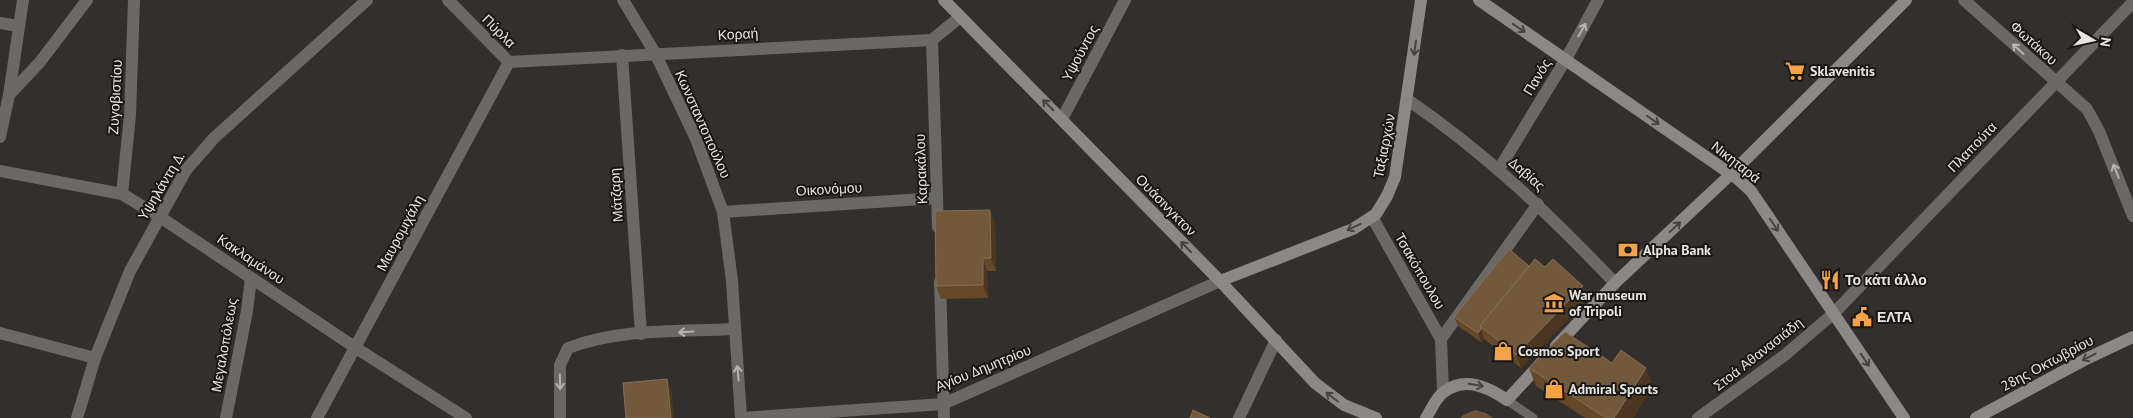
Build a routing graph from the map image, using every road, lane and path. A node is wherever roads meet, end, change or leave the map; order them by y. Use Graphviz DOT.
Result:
graph roads {
  1 [pos="23,0"];
  2 [pos="87,0"];
  3 [pos="134,0"];
  4 [pos="367,0"];
  5 [pos="448,0"];
  6 [pos="623,0"];
  7 [pos="944,0"];
  8 [pos="1125,0"];
  9 [pos="1421,0"];
  10 [pos="1479,0"];
  11 [pos="1598,0"];
  12 [pos="1906,0"];
  13 [pos="1964,0"];
  14 [pos="2133,2"];
  15 [pos="960,17"];
  16 [pos="0,23"];
  17 [pos="18,26"];
  18 [pos="932,40"];
  19 [pos="655,53"];
  20 [pos="622,54"];
  21 [pos="1566,60"];
  22 [pos="509,62"];
  23 [pos="2054,82"];
  24 [pos="9,95"];
  25 [pos="1408,100"];
  26 [pos="1062,119"];
  27 [pos="0,137"];
  28 [pos="1499,169"];
  29 [pos="0,171"];
  30 [pos="1731,174"];
  31 [pos="122,194"];
  32 [pos="938,198"];
  33 [pos="1538,204"];
  34 [pos="723,212"];
  35 [pos="2133,216"];
  36 [pos="160,217"];
  37 [pos="1372,217"];
  38 [pos="939,244"];
  39 [pos="940,272"];
  40 [pos="250,278"];
  41 [pos="1220,282"];
  42 [pos="1615,283"];
  43 [pos="1834,313"];
  44 [pos="734,329"];
  45 [pos="0,333"];
  46 [pos="641,334"];
  47 [pos="2133,337"];
  48 [pos="1441,339"];
  49 [pos="1276,340"];
  50 [pos="356,348"];
  51 [pos="95,358"];
  52 [pos="1443,392"];
  53 [pos="1507,400"];
  54 [pos="943,404"];
  55 [pos="77,418"];
  56 [pos="226,418"];
  57 [pos="317,418"];
  58 [pos="466,418"];
  59 [pos="560,418"];
  60 [pos="741,418"];
  61 [pos="944,418"];
  62 [pos="1239,418"];
  63 [pos="1376,418"];
  64 [pos="1426,418"];
  65 [pos="1533,418"];
  66 [pos="1698,418"];
  67 [pos="1904,418"];
  68 [pos="1976,418"];
  1 -- 17 [label="street"];
  2 -- 24 [label="street"];
  3 -- 31 [label="street, Ζυγοβιστίου"];
  4 -- 36 [label="street, Υψηλάντη Δ."];
  5 -- 22 [label="street, Πύρλα"];
  6 -- 19 [label="street, Κωνσταντοπούλου"];
  7 -- 15 [label="main road, Ουάσινγκτον"];
  8 -- 26 [label="street, Υψούντος"];
  9 -- 25 [label="main road, Ταξιαρχών, one-way"];
  10 -- 21 [label="main road, Νικηταρά, one-way"];
  21 -- 11 [label="street, Πανός, one-way"];
  12 -- 30 [label="main road"];
  23 -- 13 [label="street, Φωτάκου, one-way"];
  14 -- 23 [label="street, Πλαπούτα"];
  15 -- 18 [label="street"];
  26 -- 15 [label="main road, Ουάσινγκτον, one-way"];
  16 -- 17 [label="street"];
  17 -- 24 [label="street"];
  18 -- 19 [label="street, Κοραή"];
  18 -- 32 [label="street, Καρακάλου"];
  19 -- 20 [label="street, Κοραή"];
  19 -- 34 [label="street, Κωνσταντοπούλου"];
  20 -- 22 [label="street, Κοραή"];
  20 -- 46 [label="street, Μάτζαρη"];
  21 -- 28 [label="street, Πανός"];
  21 -- 30 [label="main road, Νικηταρά, one-way"];
  22 -- 50 [label="street, Μαυρομιχάλη"];
  35 -- 23 [label="street, Φωτάκου, one-way"];
  23 -- 43 [label="street, Πλαπούτα"];
  24 -- 27 [label="street"];
  25 -- 28 [label="street, Δαβίας"];
  25 -- 37 [label="main road, Ταξιαρχών"];
  41 -- 26 [label="main road, Ουάσινγκτον, one-way"];
  28 -- 33 [label="street, Δαβίας"];
  29 -- 31 [label="street, Κακλαμάνου"];
  42 -- 30 [label="main road, one-way"];
  30 -- 43 [label="main road, Νικηταρά, one-way"];
  31 -- 36 [label="street, Κακλαμάνου"];
  32 -- 34 [label="street, Οικονόμου"];
  32 -- 38 [label="street, Καρακάλου"];
  33 -- 42 [label="street, Δαβίας"];
  33 -- 48 [label="street"];
  34 -- 44 [label="street, Κωνσταντοπούλου"];
  36 -- 40 [label="street, Κακλαμάνου"];
  36 -- 51 [label="street, Υψηλάντη Δ."];
  37 -- 41 [label="main road, Ταξιαρχών, one-way"];
  37 -- 48 [label="street, Τσακόπουλου"];
  39 -- 54 [label="street"];
  40 -- 50 [label="street, Κακλαμάνου"];
  40 -- 56 [label="street, Μεγαλοπόλεως"];
  41 -- 49 [label="main road, Ουάσινγκτον"];
  41 -- 54 [label="street, Αγίου Δημητρίου"];
  42 -- 53 [label="main road"];
  43 -- 66 [label="street, Στοά Αθανασιάδη"];
  43 -- 67 [label="main road, Νικηταρά, one-way"];
  44 -- 46 [label="street, one-way"];
  60 -- 44 [label="street, Κωνσταντοπούλου, one-way"];
  45 -- 51 [label="street"];
  46 -- 59 [label="street, one-way"];
  47 -- 68 [label="main road, 28ης Οκτωβρίου, one-way"];
  48 -- 52 [label="street"];
  49 -- 62 [label="street"];
  63 -- 49 [label="main road, Ουάσινγκτον, one-way"];
  50 -- 57 [label="street, Μαυρομιχάλη"];
  50 -- 58 [label="street, Κακλαμάνου"];
  51 -- 55 [label="street, Υψηλάντη Δ."];
  52 -- 53 [label="main road, one-way"];
  52 -- 64 [label="main road"];
  53 -- 65 [label="lane"];
  54 -- 60 [label="street, Αγίου Δημητρίου"];
  54 -- 61 [label="street"];
}
